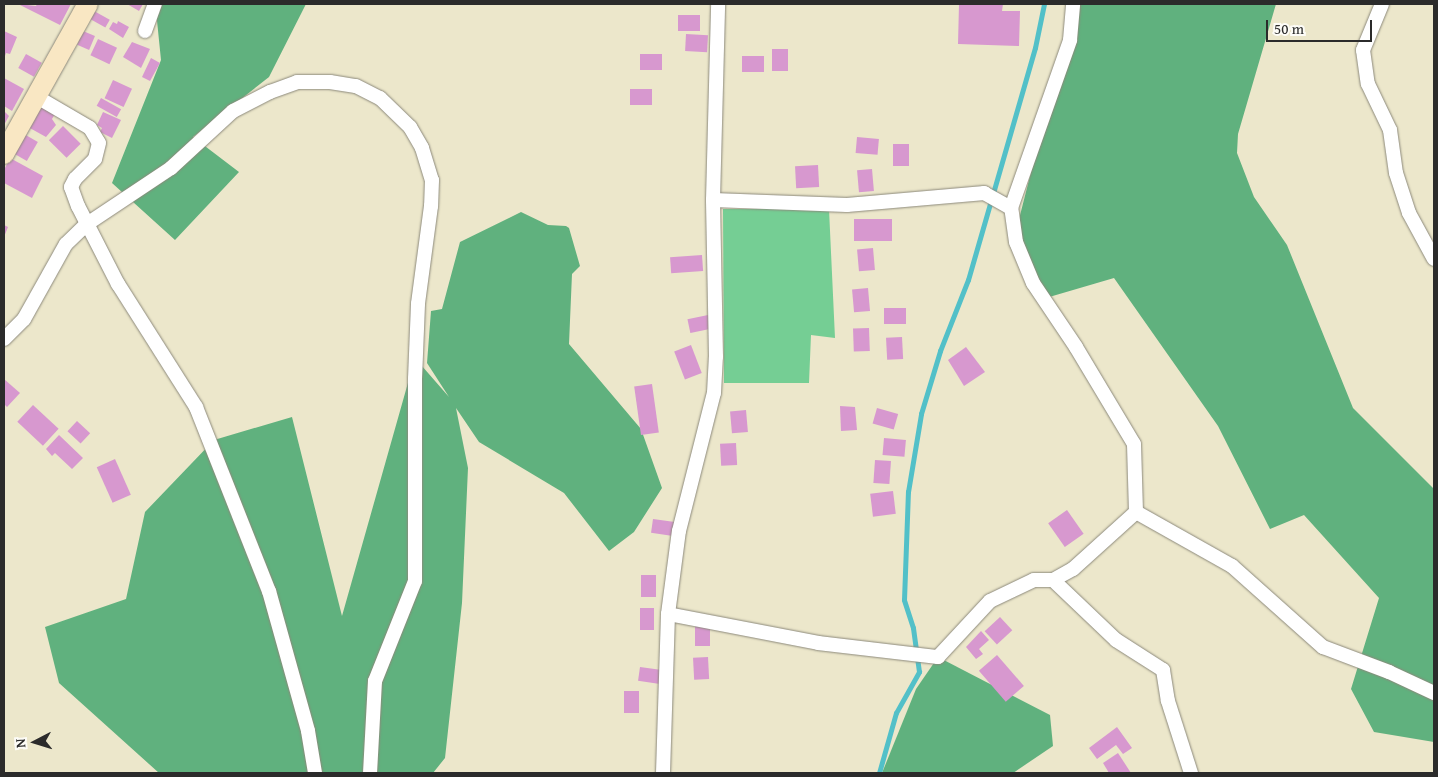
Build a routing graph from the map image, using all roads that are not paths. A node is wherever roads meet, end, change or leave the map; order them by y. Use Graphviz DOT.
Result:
graph roads {
  1 [pos="88,4"];
  2 [pos="155,4"];
  3 [pos="718,4"];
  4 [pos="1073,4"];
  5 [pos="1382,4"];
  6 [pos="145,31"];
  7 [pos="37,98"];
  8 [pos="4,154"];
  9 [pos="713,200"];
  10 [pos="1006,205"];
  11 [pos="88,224"];
  12 [pos="1434,259"];
  13 [pos="4,339"];
  14 [pos="1136,512"];
  15 [pos="1053,580"];
  16 [pos="668,614"];
  17 [pos="1434,693"];
  18 [pos="315,773"];
  19 [pos="370,773"];
  20 [pos="664,773"];
  21 [pos="1191,773"];
  1 -- 7 [label="street"];
  2 -- 6 [label="street"];
  3 -- 9 [label="street"];
  4 -- 10 [label="street"];
  5 -- 12 [label="street"];
  7 -- 8 [label="street"];
  7 -- 11 [label="street"];
  9 -- 10 [label="street"];
  9 -- 16 [label="street"];
  10 -- 14 [label="street"];
  11 -- 13 [label="street"];
  11 -- 18 [label="street"];
  11 -- 19 [label="street"];
  14 -- 15 [label="street"];
  14 -- 17 [label="street"];
  15 -- 16 [label="street"];
  15 -- 21 [label="street"];
  16 -- 20 [label="street"];
}
